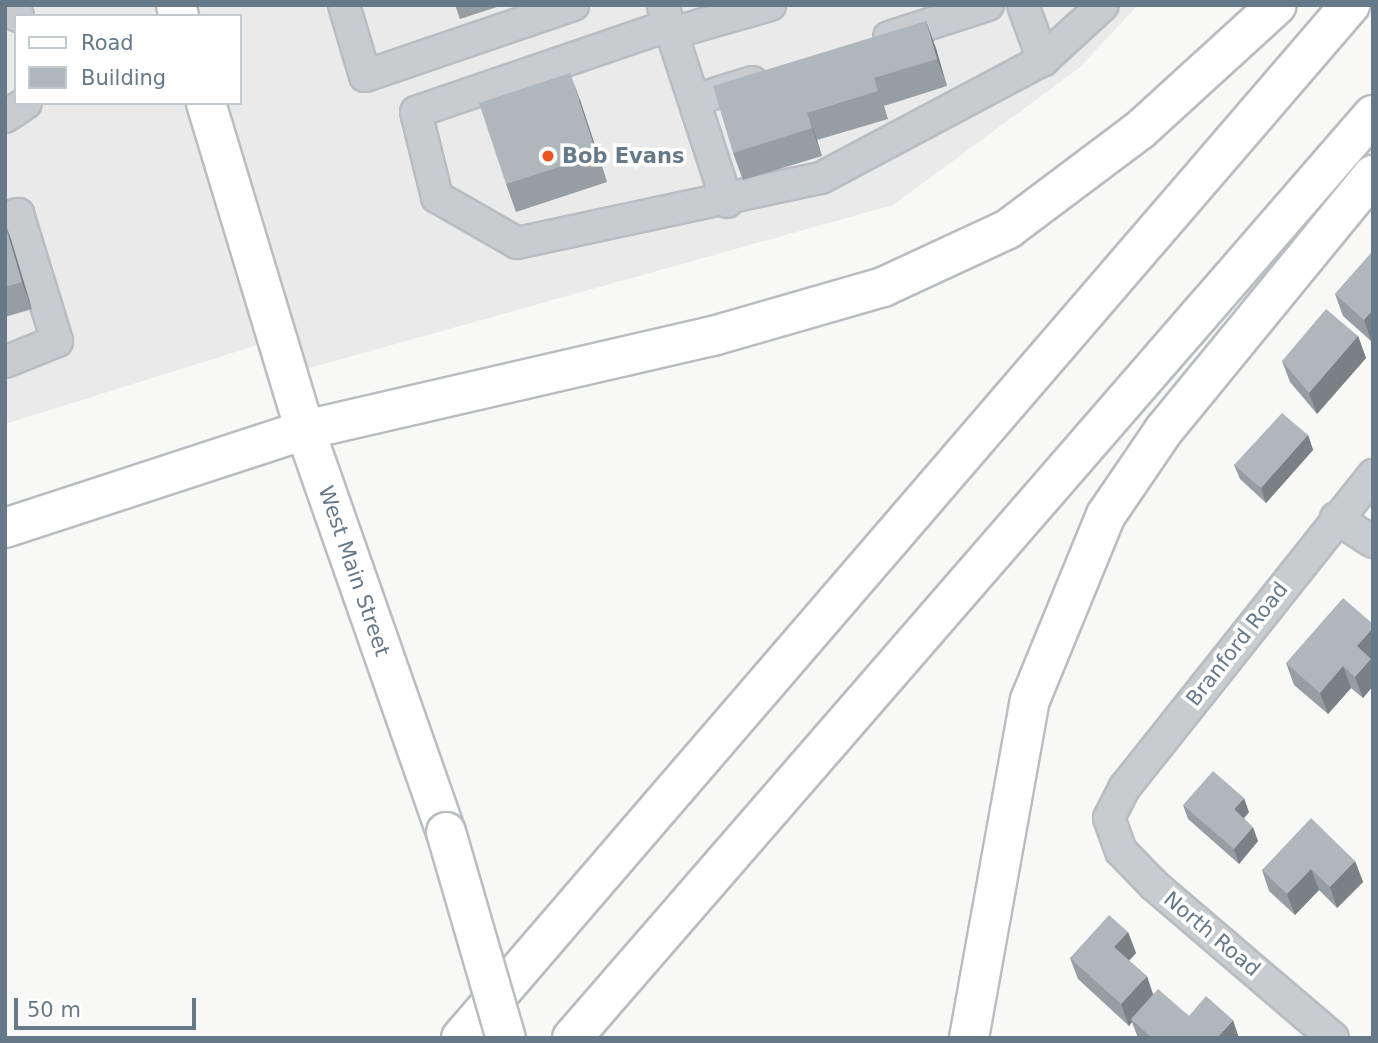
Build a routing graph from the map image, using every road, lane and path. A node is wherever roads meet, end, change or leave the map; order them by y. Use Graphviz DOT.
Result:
graph roads {
  1 [pos="344,5"];
  2 [pos="573,5"];
  3 [pos="770,5"];
  4 [pos="988,5"];
  5 [pos="1023,5"];
  6 [pos="1103,5"];
  7 [pos="1277,5"];
  8 [pos="1350,5"];
  9 [pos="668,21"];
  10 [pos="860,47"];
  11 [pos="1043,60"];
  12 [pos="784,71"];
  13 [pos="694,100"];
  14 [pos="23,105"];
  15 [pos="207,105"];
  16 [pos="1373,115"];
  17 [pos="5,117"];
  18 [pos="1373,175"];
  19 [pos="727,202"];
  20 [pos="5,218"];
  21 [pos="5,362"];
  22 [pos="305,430"];
  23 [pos="1373,475"];
  24 [pos="1336,518"];
  25 [pos="5,528"];
  26 [pos="1373,542"];
  27 [pos="1110,818"];
  28 [pos="461,1038"];
  29 [pos="506,1038"];
  30 [pos="572,1038"];
  31 [pos="969,1038"];
  32 [pos="1333,1038"];
  1 -- 2 [label="street"];
  3 -- 9 [label="street"];
  4 -- 10 [label="street"];
  5 -- 11 [label="street"];
  6 -- 11 [label="street"];
  7 -- 22 [label="main road"];
  8 -- 28 [label="main road"];
  9 -- 13 [label="street"];
  9 -- 19 [label="street"];
  11 -- 19 [label="street"];
  12 -- 13 [label="street"];
  13 -- 19 [label="street"];
  14 -- 17 [label="street"];
  15 -- 22 [label="main road, West Main Street"];
  16 -- 30 [label="main road"];
  18 -- 31 [label="main road"];
  20 -- 21 [label="street"];
  22 -- 25 [label="main road"];
  22 -- 29 [label="main road, West Main Street, bridge"];
  23 -- 24 [label="street, Branford Road"];
  24 -- 26 [label="street"];
  24 -- 27 [label="street, Branford Road"];
  27 -- 32 [label="street, North Road"];
}
